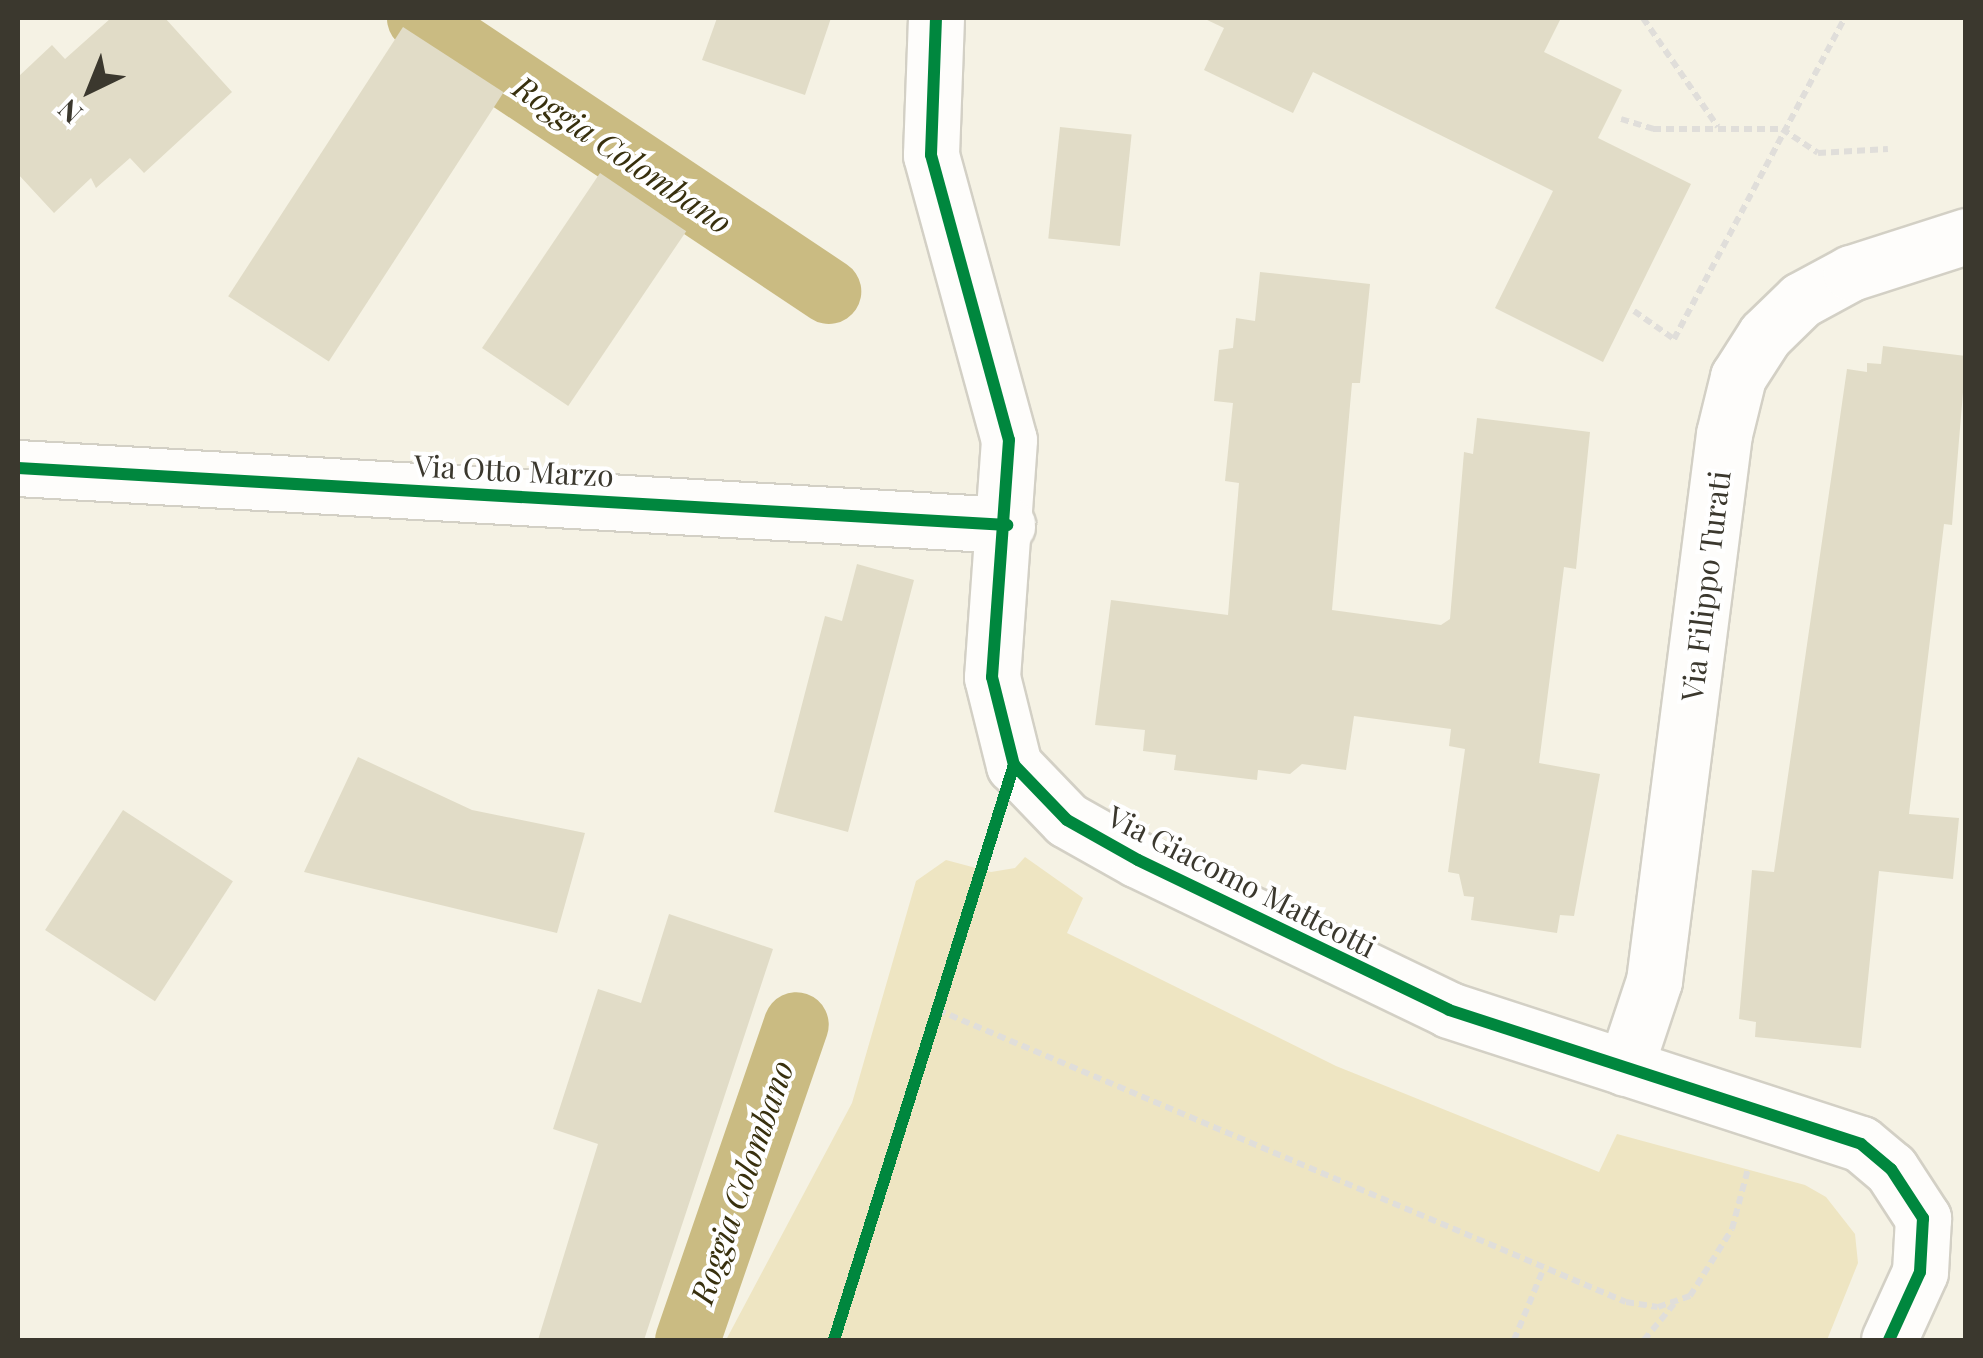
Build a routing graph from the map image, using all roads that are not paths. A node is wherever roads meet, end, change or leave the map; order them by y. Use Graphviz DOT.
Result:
graph roads {
  1 [pos="936,18"];
  2 [pos="1966,236"];
  3 [pos="18,468"];
  4 [pos="1006,525"];
  5 [pos="1625,1068"];
  6 [pos="1944,1227"];
  7 [pos="1890,1340"];
  1 -- 4 [label="street, Via Giacomo Matteotti"];
  2 -- 5 [label="street, Via Filippo Turati"];
  3 -- 4 [label="street, Via Otto Marzo"];
  4 -- 5 [label="street, Via Giacomo Matteotti"];
  5 -- 6 [label="street, Via Giacomo Matteotti"];
  6 -- 7 [label="street, Via Giacomo Matteotti"];
}
